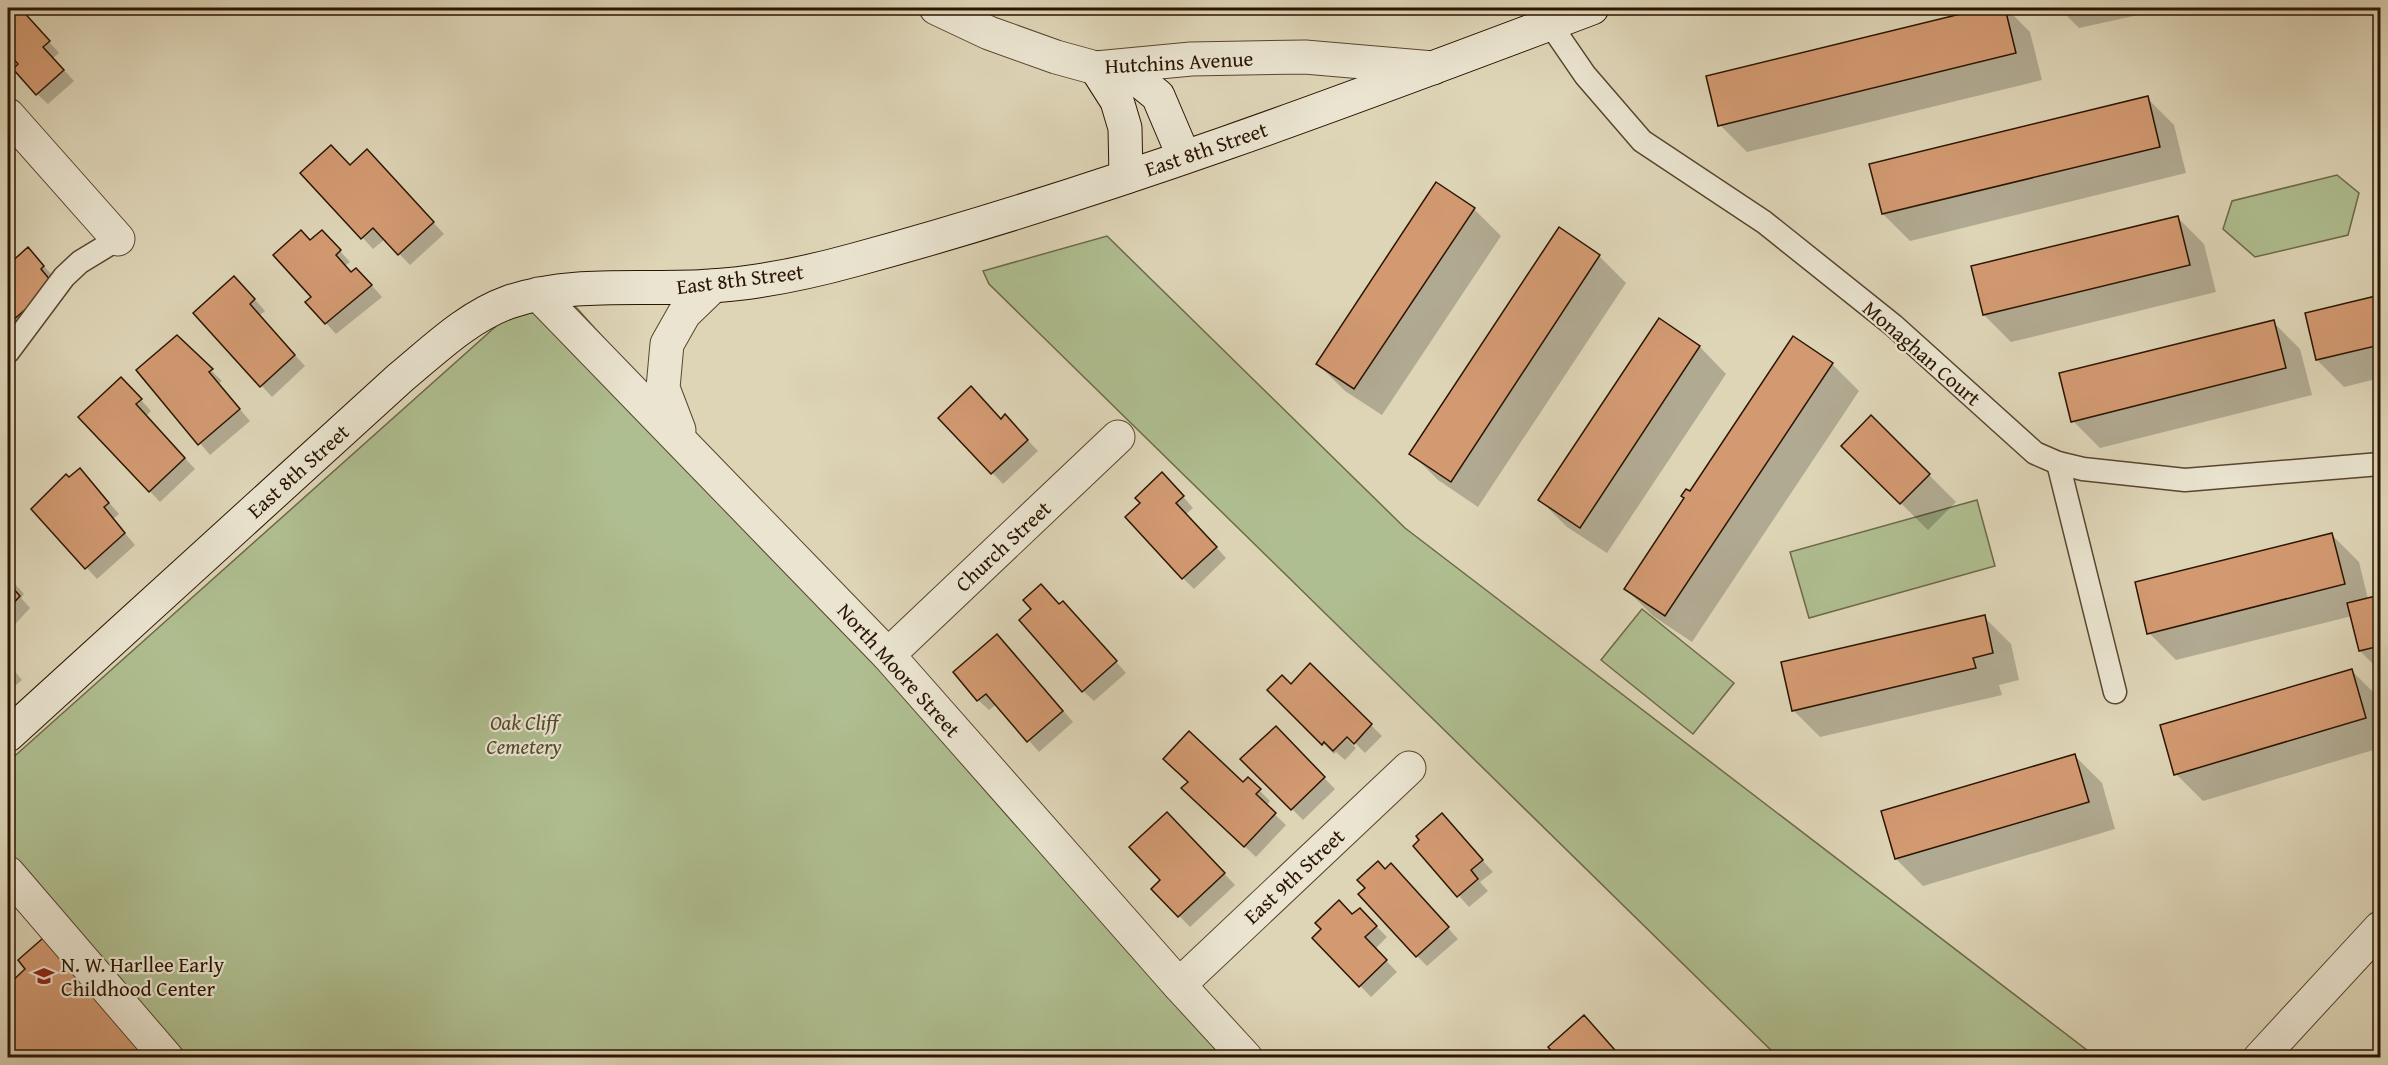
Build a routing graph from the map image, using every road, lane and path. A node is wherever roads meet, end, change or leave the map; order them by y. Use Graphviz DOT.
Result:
graph roads {
  1 [pos="936,8"];
  2 [pos="1592,8"];
  3 [pos="1550,24"];
  4 [pos="1096,68"];
  5 [pos="1433,68"];
  6 [pos="8,115"];
  7 [pos="1184,157"];
  8 [pos="1126,177"];
  9 [pos="118,239"];
  10 [pos="713,286"];
  11 [pos="538,294"];
  12 [pos="8,352"];
  13 [pos="1118,437"];
  14 [pos="684,443"];
  15 [pos="2058,463"];
  16 [pos="2380,464"];
  17 [pos="888,655"];
  18 [pos="2115,692"];
  19 [pos="8,735"];
  20 [pos="1409,768"];
  21 [pos="8,873"];
  22 [pos="2380,928"];
  23 [pos="1179,985"];
  24 [pos="167,1058"];
  25 [pos="1246,1058"];
  26 [pos="2260,1058"];
  1 -- 4 [label="street, Hutchins Avenue"];
  2 -- 3 [label="street, East 8th Street"];
  3 -- 5 [label="street, East 8th Street"];
  3 -- 15 [label="lane, Monaghan Court"];
  4 -- 5 [label="street, Hutchins Avenue"];
  4 -- 7 [label="street"];
  4 -- 8 [label="street"];
  5 -- 7 [label="street, East 8th Street"];
  6 -- 9 [label="street"];
  7 -- 8 [label="street, East 8th Street"];
  8 -- 10 [label="street, East 8th Street"];
  9 -- 12 [label="lane"];
  10 -- 11 [label="street, East 8th Street"];
  10 -- 14 [label="street"];
  11 -- 14 [label="street, North Moore Street"];
  11 -- 19 [label="street, East 8th Street"];
  13 -- 17 [label="street, Church Street"];
  14 -- 17 [label="street, North Moore Street"];
  15 -- 16 [label="lane, Monaghan Court"];
  15 -- 18 [label="lane"];
  17 -- 23 [label="street, North Moore Street"];
  20 -- 23 [label="street, East 9th Street"];
  21 -- 24 [label="street"];
  22 -- 26 [label="street"];
  23 -- 25 [label="street, North Moore Street"];
}
